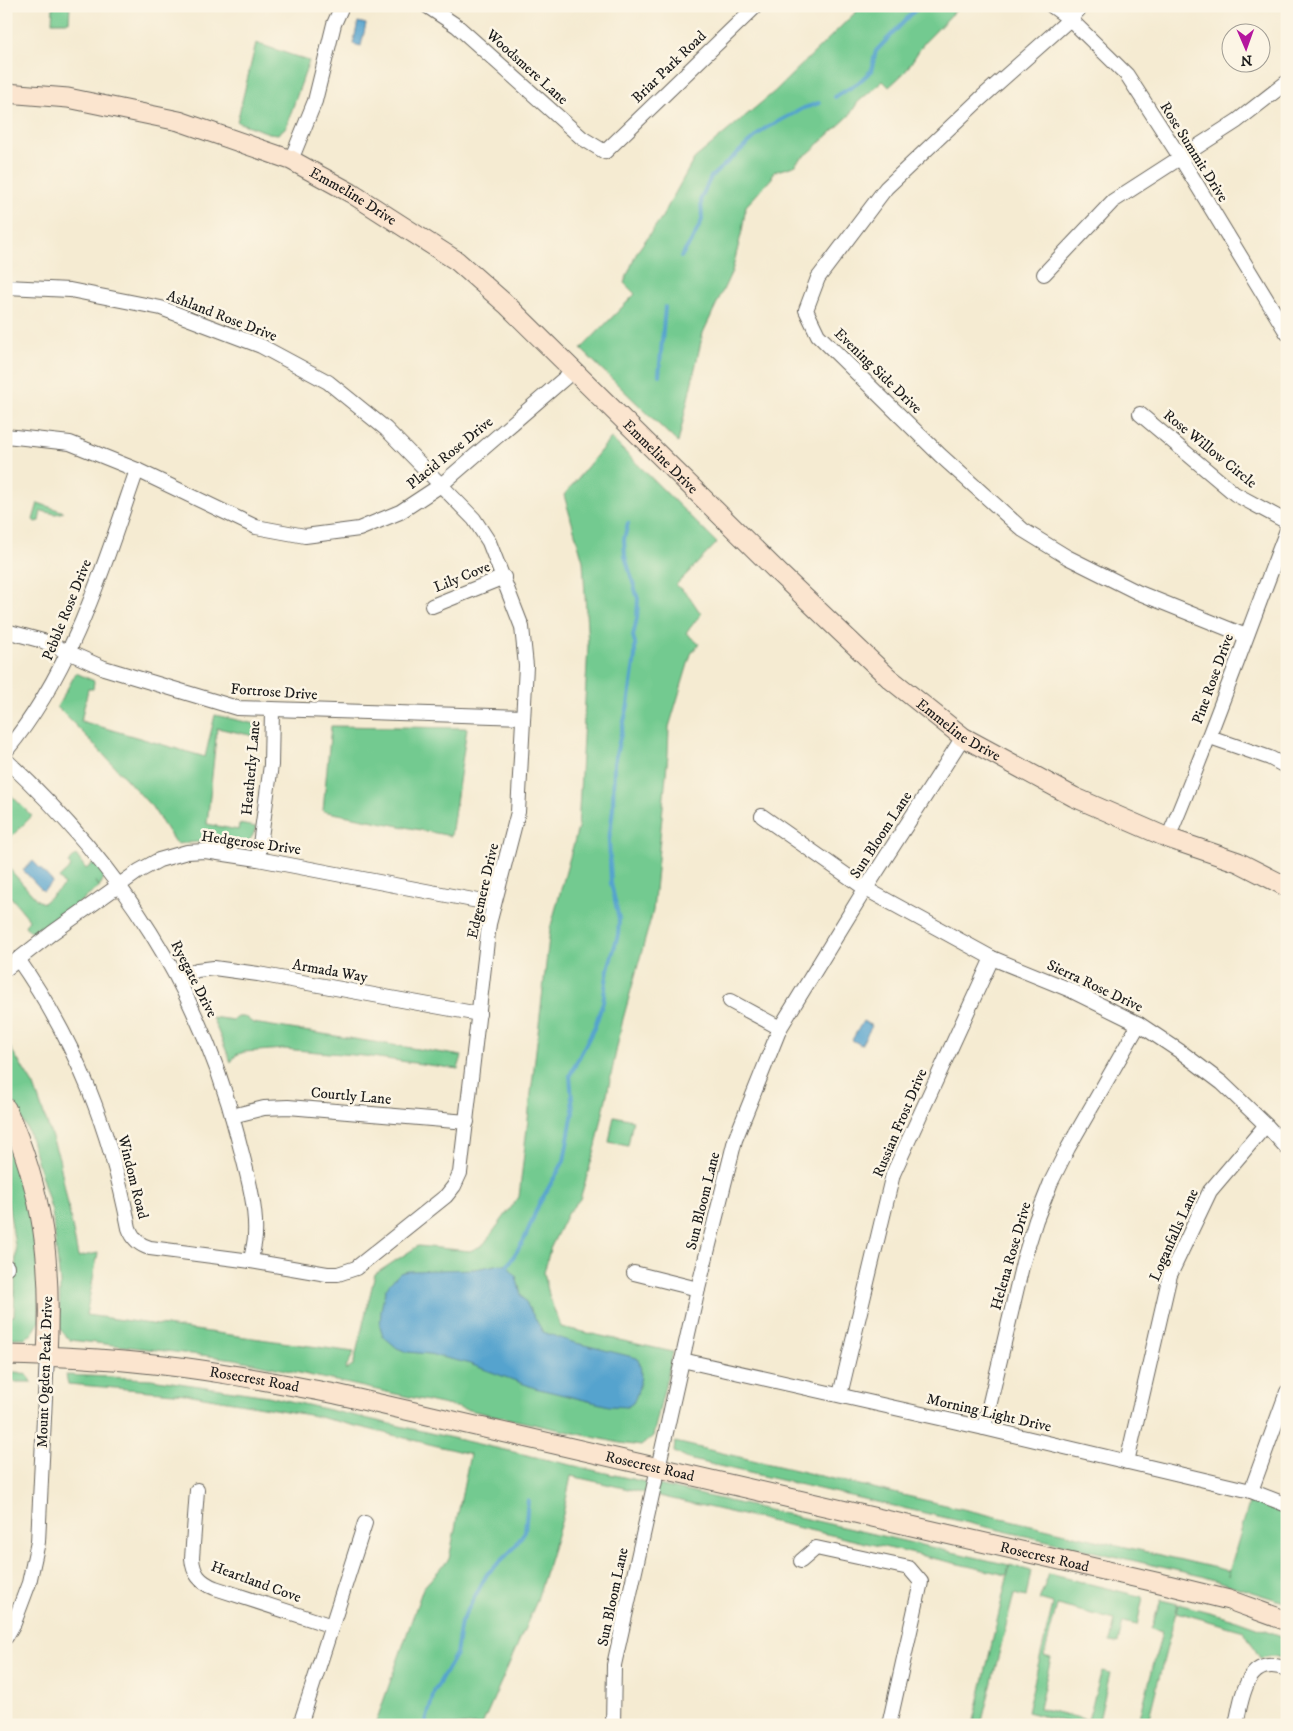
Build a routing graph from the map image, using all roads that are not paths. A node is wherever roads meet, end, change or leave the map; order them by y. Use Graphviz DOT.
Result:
graph roads {
  1 [pos="342,6"];
  2 [pos="427,6"];
  3 [pos="756,6"];
  4 [pos="1052,6"];
  5 [pos="1082,6"];
  6 [pos="1070,19"];
  7 [pos="1287,82"];
  8 [pos="6,93"];
  9 [pos="605,152"];
  10 [pos="1180,158"];
  11 [pos="291,160"];
  12 [pos="1044,274"];
  13 [pos="6,287"];
  14 [pos="1287,333"];
  15 [pos="573,371"];
  16 [pos="1140,414"];
  17 [pos="6,436"];
  18 [pos="137,470"];
  19 [pos="441,485"];
  20 [pos="1287,522"];
  21 [pos="1287,530"];
  22 [pos="504,578"];
  23 [pos="432,606"];
  24 [pos="6,631"];
  25 [pos="1246,636"];
  26 [pos="69,652"];
  27 [pos="272,710"];
  28 [pos="523,717"];
  29 [pos="1210,737"];
  30 [pos="963,738"];
  31 [pos="6,751"];
  32 [pos="6,760"];
  33 [pos="1287,767"];
  34 [pos="762,816"];
  35 [pos="1168,838"];
  36 [pos="258,859"];
  37 [pos="118,885"];
  38 [pos="1287,887"];
  39 [pos="866,889"];
  40 [pos="494,904"];
  41 [pos="992,958"];
  42 [pos="18,959"];
  43 [pos="6,969"];
  44 [pos="178,979"];
  45 [pos="730,1001"];
  46 [pos="479,1014"];
  47 [pos="1139,1024"];
  48 [pos="780,1028"];
  49 [pos="6,1108"];
  50 [pos="232,1116"];
  51 [pos="467,1122"];
  52 [pos="1266,1126"];
  53 [pos="1287,1148"];
  54 [pos="251,1261"];
  55 [pos="343,1272"];
  56 [pos="634,1273"];
  57 [pos="698,1289"];
  58 [pos="6,1355"];
  59 [pos="47,1356"];
  60 [pos="682,1360"];
  61 [pos="1287,1392"];
  62 [pos="840,1395"];
  63 [pos="984,1428"];
  64 [pos="1127,1462"];
  65 [pos="657,1468"];
  66 [pos="197,1490"];
  67 [pos="1251,1491"];
  68 [pos="1287,1505"];
  69 [pos="365,1523"];
  70 [pos="801,1561"];
  71 [pos="1287,1621"];
  72 [pos="332,1626"];
  73 [pos="6,1637"];
  74 [pos="1287,1669"];
  75 [pos="300,1725"];
  76 [pos="613,1725"];
  77 [pos="889,1725"];
  78 [pos="1236,1725"];
  1 -- 11 [label="street"];
  2 -- 9 [label="street, Woodsmere Lane"];
  3 -- 9 [label="street, Briar Park Road"];
  4 -- 6 [label="street, Rose Summit Drive"];
  5 -- 6 [label="street, Evening Side Drive"];
  6 -- 10 [label="street, Rose Summit Drive"];
  6 -- 25 [label="street, Evening Side Drive"];
  7 -- 10 [label="street"];
  8 -- 11 [label="street, Emmeline Drive"];
  10 -- 12 [label="street"];
  10 -- 14 [label="street, Rose Summit Drive"];
  11 -- 15 [label="street, Emmeline Drive"];
  13 -- 19 [label="street, Ashland Rose Drive"];
  15 -- 19 [label="street, Placid Rose Drive"];
  15 -- 30 [label="street, Emmeline Drive"];
  16 -- 20 [label="street, Rose Willow Circle"];
  17 -- 18 [label="street, Placid Rose Drive"];
  18 -- 19 [label="street, Placid Rose Drive"];
  18 -- 26 [label="street, Pebble Rose Drive"];
  19 -- 22 [label="street, Edgemere Drive"];
  21 -- 25 [label="street, Pine Rose Drive"];
  22 -- 23 [label="street, Lily Cove"];
  22 -- 28 [label="street, Edgemere Drive"];
  24 -- 26 [label="street, Fortrose Drive"];
  25 -- 29 [label="street, Pine Rose Drive"];
  26 -- 27 [label="street, Fortrose Drive"];
  26 -- 31 [label="street, Pebble Rose Drive"];
  27 -- 28 [label="street, Fortrose Drive"];
  27 -- 36 [label="street, Heatherly Lane"];
  28 -- 40 [label="street, Edgemere Drive"];
  29 -- 33 [label="street"];
  29 -- 35 [label="street, Pine Rose Drive"];
  30 -- 35 [label="street, Emmeline Drive"];
  30 -- 39 [label="street, Sun Bloom Lane"];
  32 -- 37 [label="street, Ryegate Drive"];
  34 -- 39 [label="street, Sierra Rose Drive"];
  35 -- 38 [label="street, Emmeline Drive"];
  36 -- 37 [label="street, Hedgerose Drive"];
  36 -- 40 [label="street, Hedgerose Drive"];
  37 -- 42 [label="street, Hedgerose Drive"];
  37 -- 44 [label="street, Ryegate Drive"];
  39 -- 41 [label="street, Sierra Rose Drive"];
  39 -- 48 [label="street, Sun Bloom Lane"];
  40 -- 46 [label="street, Edgemere Drive"];
  41 -- 47 [label="street, Sierra Rose Drive"];
  41 -- 62 [label="street, Russian Frost Drive"];
  42 -- 43 [label="street, Hedgerose Drive"];
  42 -- 54 [label="street, Windom Road"];
  44 -- 46 [label="street, Armada Way"];
  44 -- 50 [label="street, Ryegate Drive"];
  45 -- 48 [label="street"];
  46 -- 51 [label="street, Edgemere Drive"];
  47 -- 52 [label="street, Sierra Rose Drive"];
  47 -- 63 [label="street, Helena Rose Drive"];
  48 -- 57 [label="street, Sun Bloom Lane"];
  49 -- 59 [label="street, Mount Ogden Peak Drive"];
  50 -- 51 [label="street, Courtly Lane"];
  50 -- 54 [label="street, Ryegate Drive"];
  51 -- 55 [label="street, Edgemere Drive"];
  52 -- 53 [label="street, Sierra Rose Drive"];
  52 -- 64 [label="street, Loganfalls Lane"];
  54 -- 55 [label="street, Windom Road"];
  56 -- 57 [label="street"];
  57 -- 60 [label="street, Sun Bloom Lane"];
  58 -- 59 [label="street, Rosecrest Road"];
  59 -- 65 [label="street, Rosecrest Road"];
  59 -- 73 [label="street, Mount Ogden Peak Drive"];
  60 -- 62 [label="street, Morning Light Drive"];
  60 -- 65 [label="street, Sun Bloom Lane"];
  61 -- 67 [label="street"];
  62 -- 63 [label="street, Morning Light Drive"];
  63 -- 64 [label="street, Morning Light Drive"];
  64 -- 67 [label="street, Morning Light Drive"];
  65 -- 71 [label="street, Rosecrest Road"];
  65 -- 76 [label="street, Sun Bloom Lane"];
  66 -- 72 [label="street, Heartland Cove"];
  67 -- 68 [label="street, Morning Light Drive"];
  69 -- 72 [label="street"];
  70 -- 77 [label="street"];
  72 -- 75 [label="street"];
  74 -- 78 [label="street"];
}
